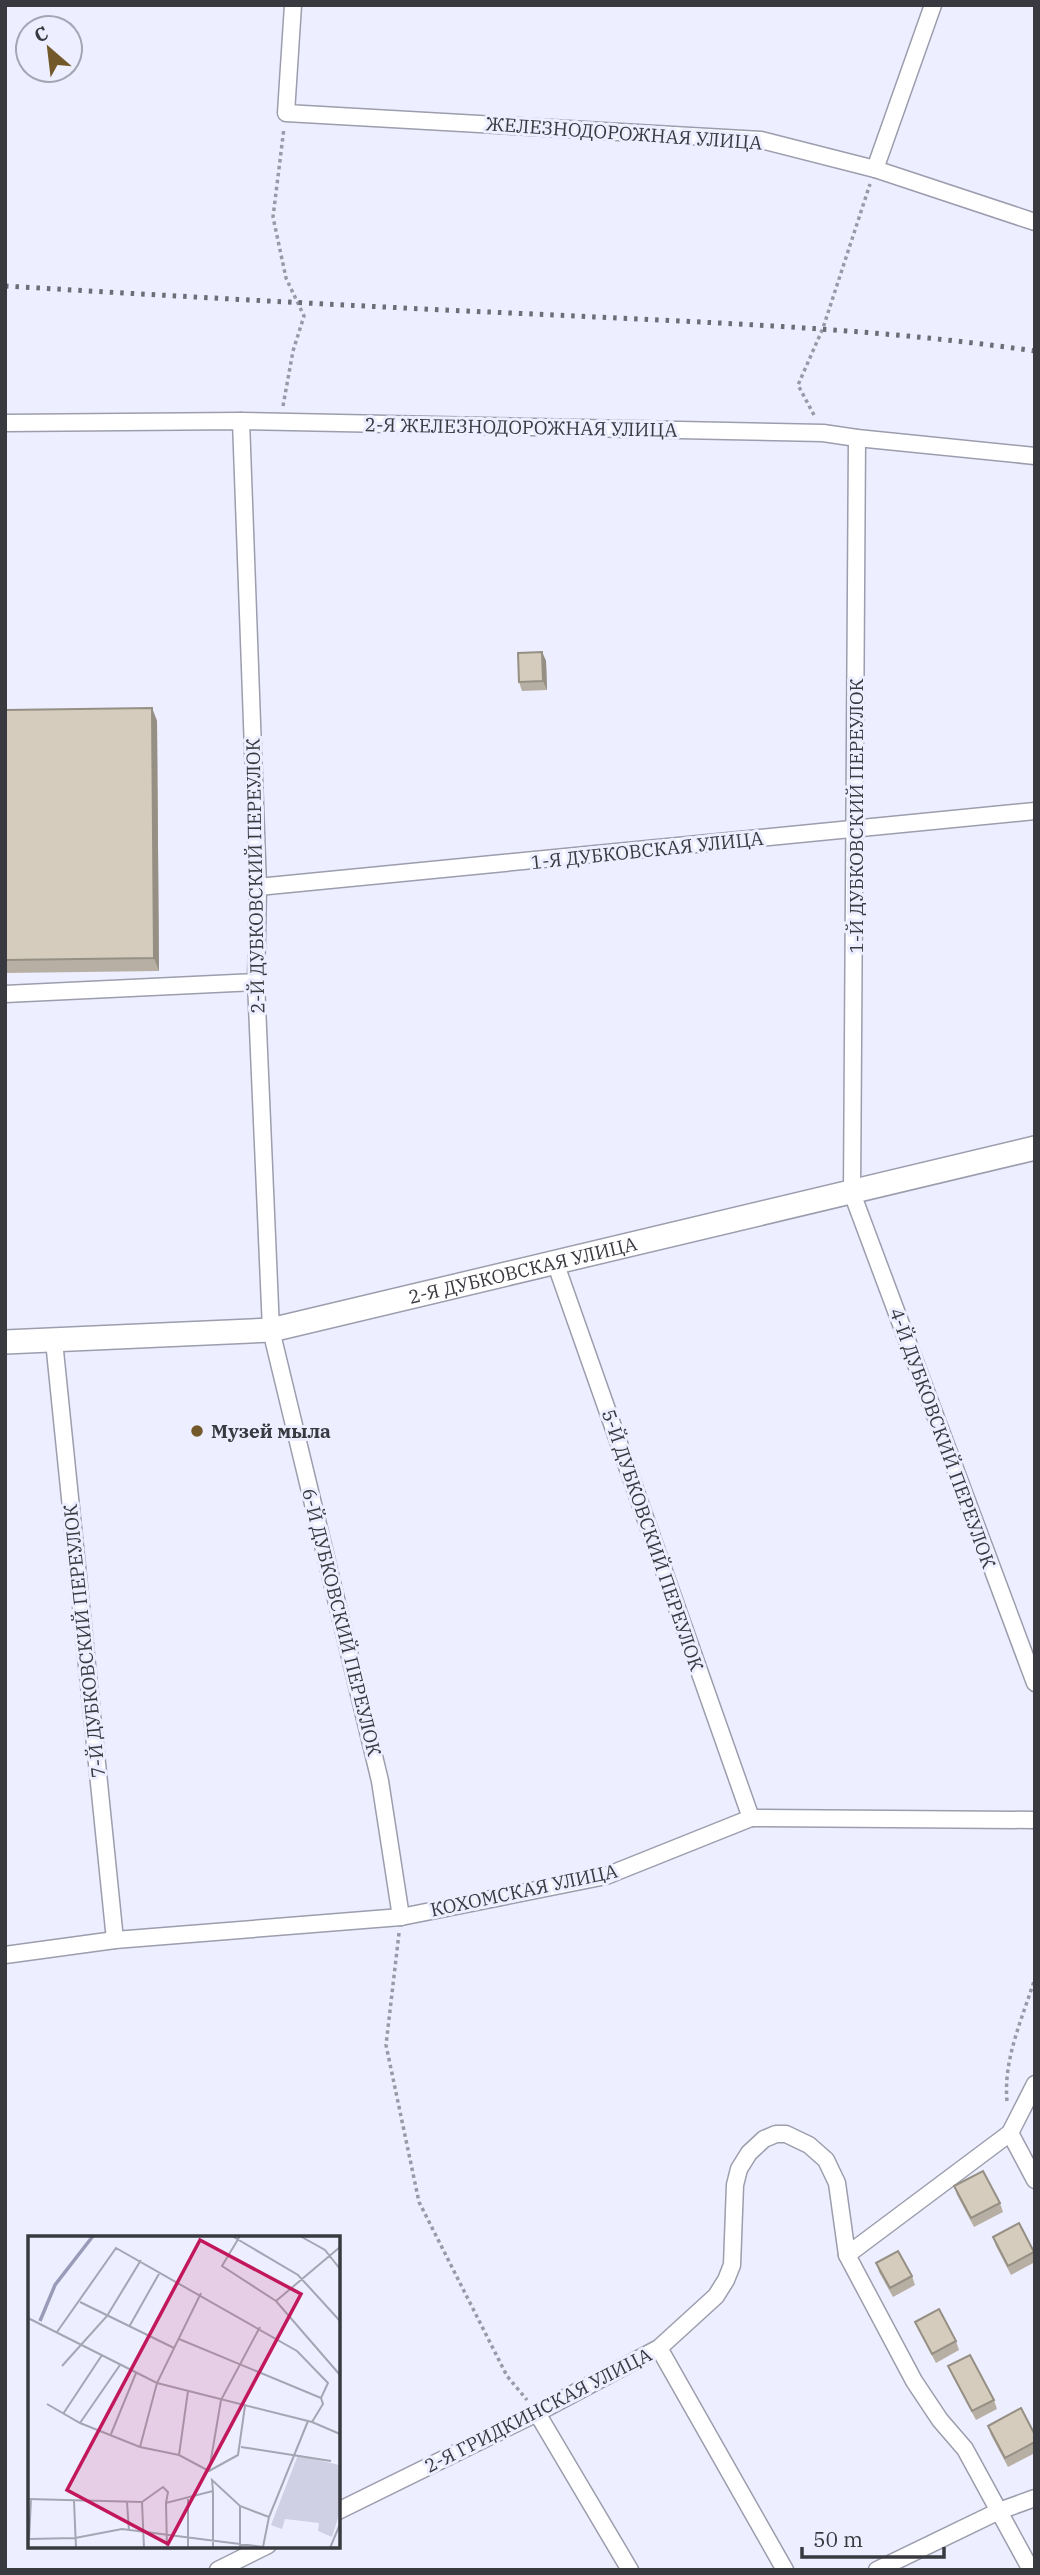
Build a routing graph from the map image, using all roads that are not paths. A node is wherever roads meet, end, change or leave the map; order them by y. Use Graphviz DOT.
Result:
graph roads {
  1 [pos="293,5"];
  2 [pos="933,5"];
  3 [pos="875,169"];
  4 [pos="1035,222"];
  5 [pos="241,421"];
  6 [pos="5,423"];
  7 [pos="857,438"];
  8 [pos="1035,456"];
  9 [pos="1035,811"];
  10 [pos="856,830"];
  11 [pos="258,887"];
  12 [pos="256,982"];
  13 [pos="5,995"];
  14 [pos="1035,1148"];
  15 [pos="852,1193"];
  16 [pos="555,1262"];
  17 [pos="271,1330"];
  18 [pos="54,1341"];
  19 [pos="5,1342"];
  20 [pos="1035,1683"];
  21 [pos="751,1818"];
  22 [pos="1035,1820"];
  23 [pos="401,1917"];
  24 [pos="115,1940"];
  25 [pos="5,1955"];
  26 [pos="1035,2084"];
  27 [pos="1010,2133"];
  28 [pos="1035,2180"];
  29 [pos="847,2255"];
  30 [pos="659,2348"];
  31 [pos="537,2413"];
  32 [pos="1035,2498"];
  33 [pos="340,2510"];
  34 [pos="999,2511"];
  35 [pos="264,2547"];
  36 [pos="218,2570"];
  37 [pos="631,2570"];
  38 [pos="785,2570"];
  39 [pos="877,2570"];
  40 [pos="1031,2570"];
  1 -- 3 [label="street, ЖЕЛЕЗНОДОРОЖНАЯ УЛИЦА"];
  2 -- 3 [label="street"];
  3 -- 4 [label="street, ЖЕЛЕЗНОДОРОЖНАЯ УЛИЦА"];
  5 -- 6 [label="street, 2-Я ЖЕЛЕЗНОДОРОЖНАЯ УЛИЦА"];
  5 -- 7 [label="street, 2-Я ЖЕЛЕЗНОДОРОЖНАЯ УЛИЦА"];
  5 -- 11 [label="street, 2-Й ДУБКОВСКИЙ ПЕРЕУЛОК"];
  7 -- 8 [label="street, 2-Я ЖЕЛЕЗНОДОРОЖНАЯ УЛИЦА"];
  7 -- 10 [label="street, 1-Й ДУБКОВСКИЙ ПЕРЕУЛОК"];
  9 -- 10 [label="street, 1-Я ДУБКОВСКАЯ УЛИЦА"];
  10 -- 11 [label="street, 1-Я ДУБКОВСКАЯ УЛИЦА"];
  10 -- 15 [label="street, 1-Й ДУБКОВСКИЙ ПЕРЕУЛОК"];
  11 -- 12 [label="street, 2-Й ДУБКОВСКИЙ ПЕРЕУЛОК"];
  12 -- 13 [label="street"];
  12 -- 17 [label="street, 2-Й ДУБКОВСКИЙ ПЕРЕУЛОК"];
  14 -- 15 [label="main road, 2-Я ДУБКОВСКАЯ УЛИЦА"];
  15 -- 16 [label="main road, 2-Я ДУБКОВСКАЯ УЛИЦА"];
  15 -- 20 [label="street, 4-Й ДУБКОВСКИЙ ПЕРЕУЛОК"];
  16 -- 17 [label="main road, 2-Я ДУБКОВСКАЯ УЛИЦА"];
  16 -- 21 [label="street, 5-Й ДУБКОВСКИЙ ПЕРЕУЛОК"];
  17 -- 18 [label="main road, 2-Я ДУБКОВСКАЯ УЛИЦА"];
  17 -- 23 [label="street, 6-Й ДУБКОВСКИЙ ПЕРЕУЛОК"];
  18 -- 19 [label="main road, 2-Я ДУБКОВСКАЯ УЛИЦА"];
  18 -- 24 [label="street, 7-Й ДУБКОВСКИЙ ПЕРЕУЛОК"];
  21 -- 22 [label="street, КОХОМСКАЯ УЛИЦА"];
  21 -- 23 [label="street, КОХОМСКАЯ УЛИЦА"];
  23 -- 24 [label="street, КОХОМСКАЯ УЛИЦА"];
  24 -- 25 [label="street, КОХОМСКАЯ УЛИЦА"];
  26 -- 27 [label="street"];
  27 -- 28 [label="street"];
  27 -- 29 [label="street"];
  29 -- 30 [label="street, 2-Я ГРИДКИНСКАЯ УЛИЦА"];
  29 -- 34 [label="street"];
  30 -- 31 [label="street, 2-Я ГРИДКИНСКАЯ УЛИЦА"];
  30 -- 38 [label="street"];
  31 -- 33 [label="street, 2-Я ГРИДКИНСКАЯ УЛИЦА"];
  31 -- 37 [label="street"];
  32 -- 34 [label="street"];
  34 -- 39 [label="street"];
  34 -- 40 [label="street"];
  35 -- 36 [label="street"];
}
